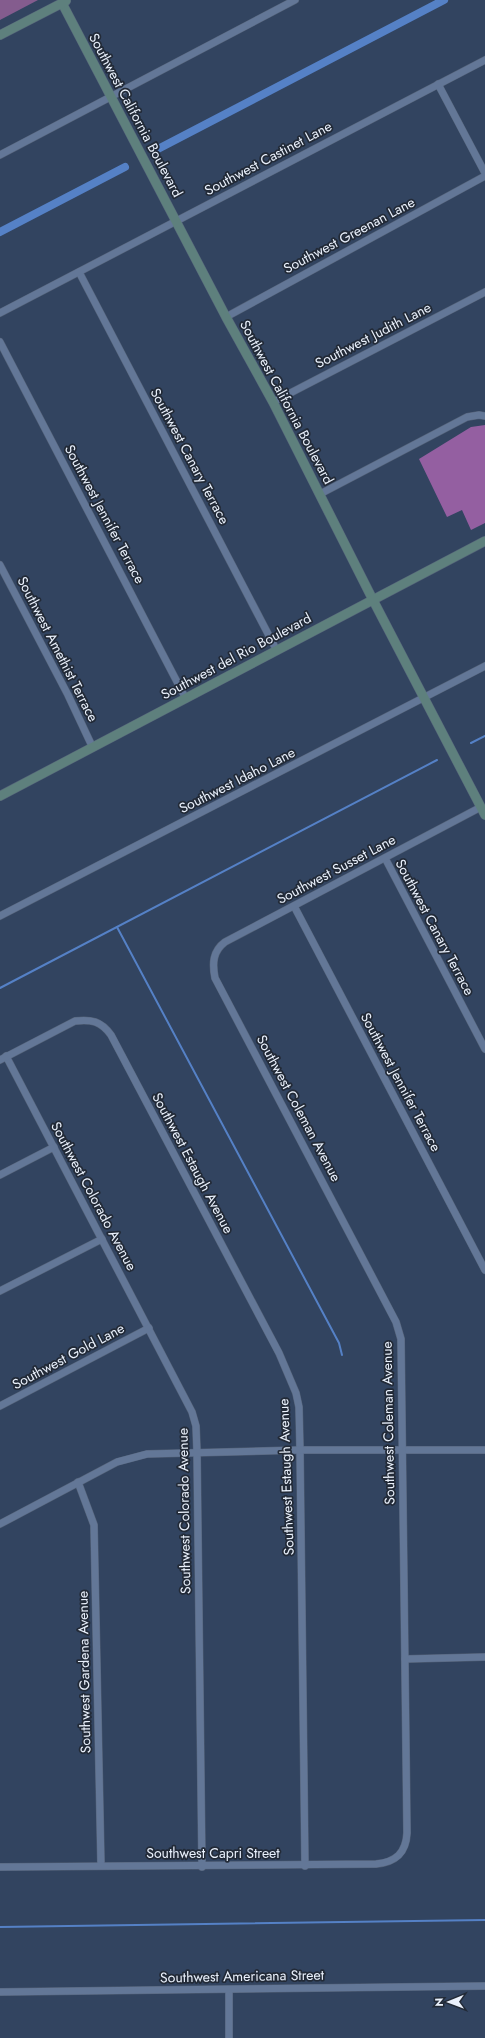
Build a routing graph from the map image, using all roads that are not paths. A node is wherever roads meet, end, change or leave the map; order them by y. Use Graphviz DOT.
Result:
graph roads {
  1 [pos="295,0"];
  2 [pos="64,1"];
  3 [pos="0,35"];
  4 [pos="485,60"];
  5 [pos="438,84"];
  6 [pos="111,97"];
  7 [pos="0,155"];
  8 [pos="485,173"];
  9 [pos="485,176"];
  10 [pos="177,222"];
  11 [pos="79,272"];
  12 [pos="485,292"];
  13 [pos="0,313"];
  14 [pos="226,317"];
  15 [pos="0,342"];
  16 [pos="273,402"];
  17 [pos="485,416"];
  18 [pos="320,494"];
  19 [pos="485,541"];
  20 [pos="0,565"];
  21 [pos="373,600"];
  22 [pos="277,652"];
  23 [pos="485,666"];
  24 [pos="424,698"];
  25 [pos="186,699"];
  26 [pos="92,746"];
  27 [pos="1,792"];
  28 [pos="483,811"];
  29 [pos="385,858"];
  30 [pos="294,906"];
  31 [pos="0,916"];
  32 [pos="213,961"];
  33 [pos="485,1050"];
  34 [pos="3,1058"];
  35 [pos="54,1147"];
  36 [pos="0,1175"];
  37 [pos="102,1239"];
  38 [pos="485,1270"];
  39 [pos="0,1291"];
  40 [pos="149,1328"];
  41 [pos="0,1406"];
  42 [pos="300,1450"];
  43 [pos="485,1450"];
  44 [pos="403,1451"];
  45 [pos="197,1452"];
  46 [pos="78,1482"];
  47 [pos="0,1524"];
  48 [pos="485,1657"];
  49 [pos="405,1659"];
  50 [pos="407,1833"];
  51 [pos="101,1865"];
  52 [pos="305,1866"];
  53 [pos="0,1867"];
  54 [pos="202,1867"];
  55 [pos="485,1986"];
  56 [pos="229,1990"];
  57 [pos="0,1992"];
  58 [pos="229,2038"];
  1 -- 6 [label="street"];
  2 -- 3 [label="street"];
  2 -- 6 [label="street, Southwest California Boulevard"];
  4 -- 5 [label="street, Southwest Castinet Lane"];
  5 -- 8 [label="street"];
  5 -- 10 [label="street, Southwest Castinet Lane"];
  6 -- 7 [label="street"];
  6 -- 10 [label="street, Southwest California Boulevard"];
  9 -- 14 [label="street, Southwest Greenan Lane"];
  10 -- 11 [label="street, Southwest Castinet Lane"];
  10 -- 14 [label="street, Southwest California Boulevard"];
  11 -- 13 [label="street, Southwest Castinet Lane"];
  11 -- 22 [label="street, Southwest Canary Terrace"];
  12 -- 16 [label="street, Southwest Judith Lane"];
  14 -- 16 [label="street, Southwest California Boulevard"];
  15 -- 25 [label="street, Southwest Jennifer Terrace"];
  16 -- 18 [label="street, Southwest California Boulevard"];
  17 -- 18 [label="street"];
  18 -- 21 [label="street, Southwest California Boulevard"];
  19 -- 21 [label="street, Southwest del Rio Boulevard"];
  20 -- 26 [label="street, Southwest Amethist Terrace"];
  21 -- 22 [label="street, Southwest del Rio Boulevard"];
  21 -- 24 [label="street, Southwest California Boulevard"];
  22 -- 25 [label="street, Southwest del Rio Boulevard"];
  23 -- 24 [label="street, Southwest Idaho Lane"];
  24 -- 28 [label="street, Southwest California Boulevard"];
  24 -- 31 [label="street, Southwest Idaho Lane"];
  25 -- 26 [label="street, Southwest del Rio Boulevard"];
  26 -- 27 [label="street, Southwest del Rio Boulevard"];
  28 -- 29 [label="street, Southwest Susset Lane"];
  29 -- 30 [label="street, Southwest Susset Lane"];
  29 -- 33 [label="street, Southwest Canary Terrace"];
  30 -- 32 [label="street, Southwest Susset Lane"];
  30 -- 38 [label="street, Southwest Jennifer Terrace"];
  32 -- 44 [label="street, Southwest Coleman Avenue"];
  34 -- 35 [label="street, Southwest Colorado Avenue"];
  34 -- 42 [label="street, Southwest Estaugh Avenue"];
  35 -- 36 [label="street"];
  35 -- 37 [label="street, Southwest Colorado Avenue"];
  37 -- 39 [label="street"];
  37 -- 40 [label="street, Southwest Colorado Avenue"];
  40 -- 41 [label="street, Southwest Gold Lane"];
  40 -- 45 [label="street, Southwest Colorado Avenue"];
  42 -- 44 [label="street"];
  42 -- 45 [label="street"];
  42 -- 52 [label="street, Southwest Estaugh Avenue"];
  43 -- 44 [label="street"];
  44 -- 49 [label="street, Southwest Coleman Avenue"];
  45 -- 46 [label="street"];
  45 -- 54 [label="street, Southwest Colorado Avenue"];
  46 -- 47 [label="street"];
  46 -- 51 [label="street, Southwest Gardena Avenue"];
  48 -- 49 [label="street"];
  49 -- 50 [label="street, Southwest Coleman Avenue"];
  50 -- 52 [label="street, Southwest Capri Street"];
  51 -- 53 [label="street, Southwest Capri Street"];
  51 -- 54 [label="street, Southwest Capri Street"];
  52 -- 54 [label="street, Southwest Capri Street"];
  55 -- 56 [label="street, Southwest Americana Street"];
  56 -- 57 [label="street, Southwest Americana Street"];
  56 -- 58 [label="street"];
}
